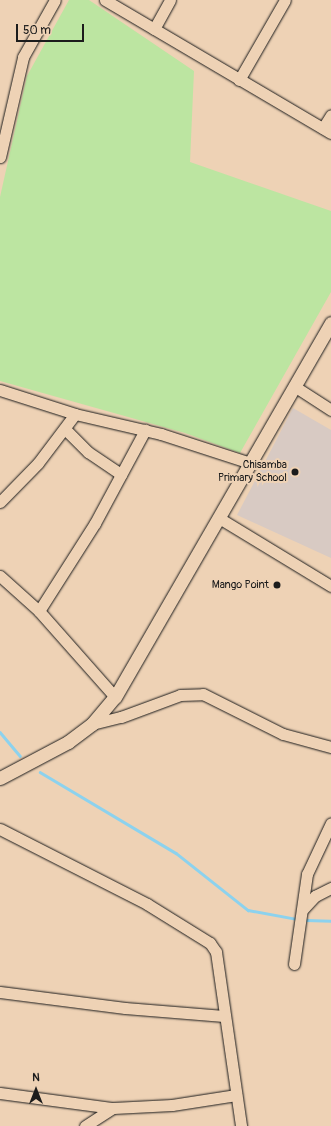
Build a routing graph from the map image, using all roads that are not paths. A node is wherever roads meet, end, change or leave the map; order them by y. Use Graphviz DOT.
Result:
graph roads {
  1 [pos="55,0"];
  2 [pos="105,0"];
  3 [pos="170,0"];
  4 [pos="285,0"];
  5 [pos="154,29"];
  6 [pos="239,80"];
  7 [pos="331,115"];
  8 [pos="327,131"];
  9 [pos="0,157"];
  10 [pos="331,323"];
  11 [pos="294,386"];
  12 [pos="0,390"];
  13 [pos="331,410"];
  14 [pos="75,414"];
  15 [pos="65,429"];
  16 [pos="145,430"];
  17 [pos="250,463"];
  18 [pos="121,474"];
  19 [pos="0,502"];
  20 [pos="219,518"];
  21 [pos="0,576"];
  22 [pos="331,586"];
  23 [pos="39,611"];
  24 [pos="115,697"];
  25 [pos="92,724"];
  26 [pos="331,747"];
  27 [pos="0,778"];
  28 [pos="331,823"];
  29 [pos="0,829"];
  30 [pos="331,888"];
  31 [pos="303,908"];
  32 [pos="294,964"];
  33 [pos="0,992"];
  34 [pos="224,1016"];
  35 [pos="0,1093"];
  36 [pos="236,1095"];
  37 [pos="113,1108"];
  38 [pos="85,1126"];
  39 [pos="241,1126"];
  1 -- 9 [label="street"];
  2 -- 5 [label="street"];
  3 -- 5 [label="street"];
  4 -- 6 [label="street"];
  5 -- 6 [label="street"];
  6 -- 8 [label="street"];
  7 -- 8 [label="street"];
  10 -- 11 [label="street"];
  11 -- 13 [label="street"];
  11 -- 17 [label="street"];
  12 -- 14 [label="street"];
  14 -- 15 [label="street"];
  14 -- 16 [label="street"];
  15 -- 18 [label="street"];
  15 -- 19 [label="street"];
  16 -- 17 [label="street"];
  16 -- 18 [label="street"];
  17 -- 20 [label="street"];
  18 -- 23 [label="street"];
  20 -- 22 [label="street"];
  20 -- 24 [label="street"];
  21 -- 23 [label="street"];
  23 -- 24 [label="street"];
  24 -- 25 [label="street"];
  25 -- 26 [label="street"];
  25 -- 27 [label="street"];
  28 -- 31 [label="street"];
  29 -- 34 [label="street"];
  30 -- 31 [label="street"];
  31 -- 32 [label="street"];
  33 -- 34 [label="street"];
  34 -- 36 [label="street"];
  35 -- 37 [label="street"];
  36 -- 37 [label="street"];
  36 -- 39 [label="street"];
  37 -- 38 [label="street"];
}
